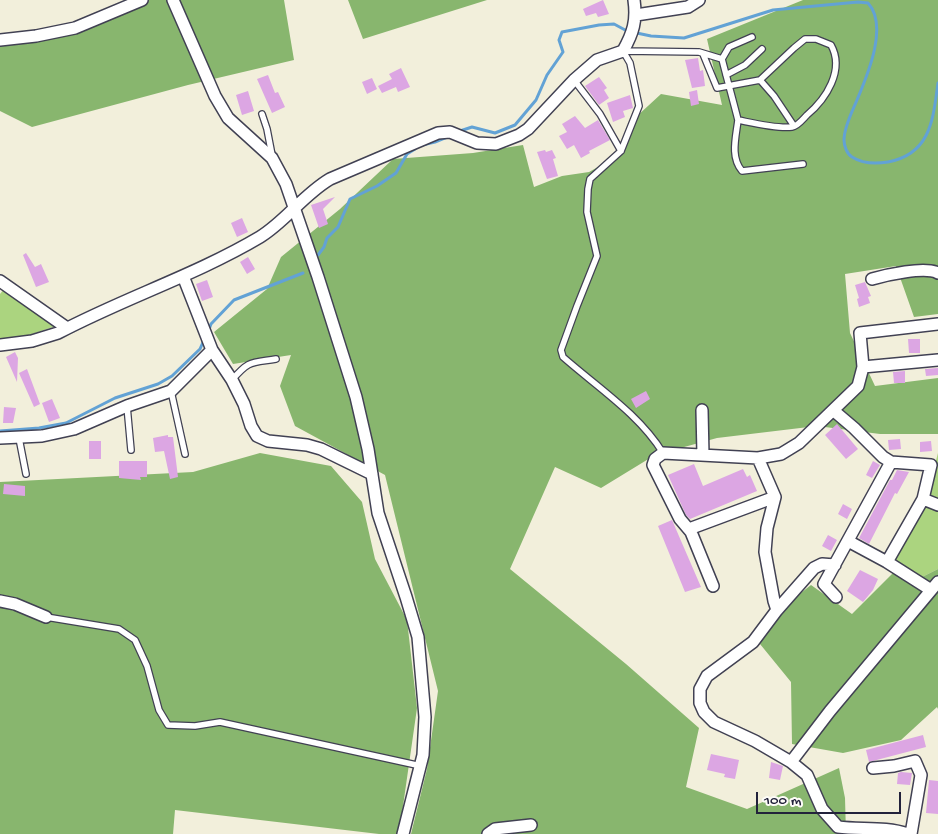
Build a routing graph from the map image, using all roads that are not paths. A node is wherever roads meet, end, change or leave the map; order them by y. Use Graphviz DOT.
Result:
graph roads {
  1 [pos="142,0"];
  2 [pos="173,0"];
  3 [pos="634,0"];
  4 [pos="700,0"];
  5 [pos="636,16"];
  6 [pos="752,37"];
  7 [pos="0,40"];
  8 [pos="762,49"];
  9 [pos="623,51"];
  10 [pos="703,54"];
  11 [pos="722,59"];
  12 [pos="726,75"];
  13 [pos="574,80"];
  14 [pos="760,80"];
  15 [pos="728,84"];
  16 [pos="262,114"];
  17 [pos="738,120"];
  18 [pos="794,126"];
  19 [pos="621,151"];
  20 [pos="272,158"];
  21 [pos="803,164"];
  22 [pos="294,207"];
  23 [pos="938,274"];
  24 [pos="183,276"];
  25 [pos="872,279"];
  26 [pos="0,281"];
  27 [pos="938,324"];
  28 [pos="67,328"];
  29 [pos="0,345"];
  30 [pos="212,350"];
  31 [pos="276,359"];
  32 [pos="938,360"];
  33 [pos="862,367"];
  34 [pos="232,380"];
  35 [pos="171,391"];
  36 [pos="127,406"];
  37 [pos="702,410"];
  38 [pos="834,410"];
  39 [pos="0,438"];
  40 [pos="19,438"];
  41 [pos="132,450"];
  42 [pos="663,453"];
  43 [pos="185,454"];
  44 [pos="703,454"];
  45 [pos="758,458"];
  46 [pos="891,462"];
  47 [pos="26,474"];
  48 [pos="372,474"];
  49 [pos="775,497"];
  50 [pos="923,499"];
  51 [pos="938,505"];
  52 [pos="689,530"];
  53 [pos="848,541"];
  54 [pos="886,562"];
  55 [pos="835,565"];
  56 [pos="713,586"];
  57 [pos="934,586"];
  58 [pos="836,597"];
  59 [pos="0,601"];
  60 [pos="777,610"];
  61 [pos="46,617"];
  62 [pos="791,762"];
  63 [pos="421,766"];
  64 [pos="873,768"];
  65 [pos="531,824"];
  66 [pos="403,834"];
  67 [pos="488,834"];
  68 [pos="909,834"];
  1 -- 7 [label="street"];
  2 -- 20 [label="street"];
  3 -- 5 [label="street"];
  4 -- 5 [label="street"];
  5 -- 9 [label="street"];
  6 -- 11 [label="lane"];
  8 -- 12 [label="lane"];
  9 -- 10 [label="lane"];
  9 -- 13 [label="street"];
  9 -- 19 [label="lane"];
  10 -- 11 [label="lane"];
  10 -- 15 [label="lane"];
  11 -- 12 [label="lane"];
  12 -- 15 [label="lane"];
  13 -- 19 [label="lane"];
  13 -- 22 [label="street"];
  14 -- 15 [label="lane"];
  14 -- 18 [label="lane"];
  14 -- 18 [label="lane"];
  15 -- 17 [label="lane"];
  16 -- 20 [label="lane"];
  17 -- 18 [label="lane"];
  17 -- 21 [label="lane"];
  19 -- 42 [label="lane"];
  20 -- 22 [label="street"];
  22 -- 24 [label="street"];
  22 -- 48 [label="street"];
  23 -- 25 [label="street"];
  24 -- 28 [label="street"];
  24 -- 30 [label="street"];
  26 -- 28 [label="street"];
  27 -- 33 [label="street"];
  28 -- 29 [label="street"];
  30 -- 34 [label="street"];
  30 -- 35 [label="street"];
  31 -- 34 [label="lane"];
  32 -- 33 [label="street"];
  33 -- 38 [label="street"];
  34 -- 48 [label="street"];
  35 -- 36 [label="street"];
  35 -- 43 [label="lane"];
  36 -- 40 [label="street"];
  36 -- 41 [label="lane"];
  37 -- 44 [label="street"];
  38 -- 45 [label="street"];
  38 -- 46 [label="street"];
  39 -- 40 [label="street"];
  40 -- 47 [label="lane"];
  42 -- 44 [label="street"];
  42 -- 52 [label="street"];
  44 -- 45 [label="street"];
  45 -- 49 [label="street"];
  46 -- 50 [label="street"];
  46 -- 53 [label="street"];
  48 -- 63 [label="street"];
  49 -- 52 [label="street"];
  49 -- 60 [label="street"];
  50 -- 51 [label="street"];
  50 -- 54 [label="street"];
  52 -- 56 [label="street"];
  53 -- 54 [label="street"];
  53 -- 55 [label="street"];
  54 -- 57 [label="street"];
  55 -- 58 [label="street"];
  55 -- 60 [label="street"];
  57 -- 62 [label="street"];
  59 -- 61 [label="street"];
  60 -- 62 [label="street"];
  61 -- 63 [label="lane"];
  62 -- 68 [label="street"];
  63 -- 66 [label="street"];
  64 -- 68 [label="street"];
  65 -- 67 [label="street"];
}
